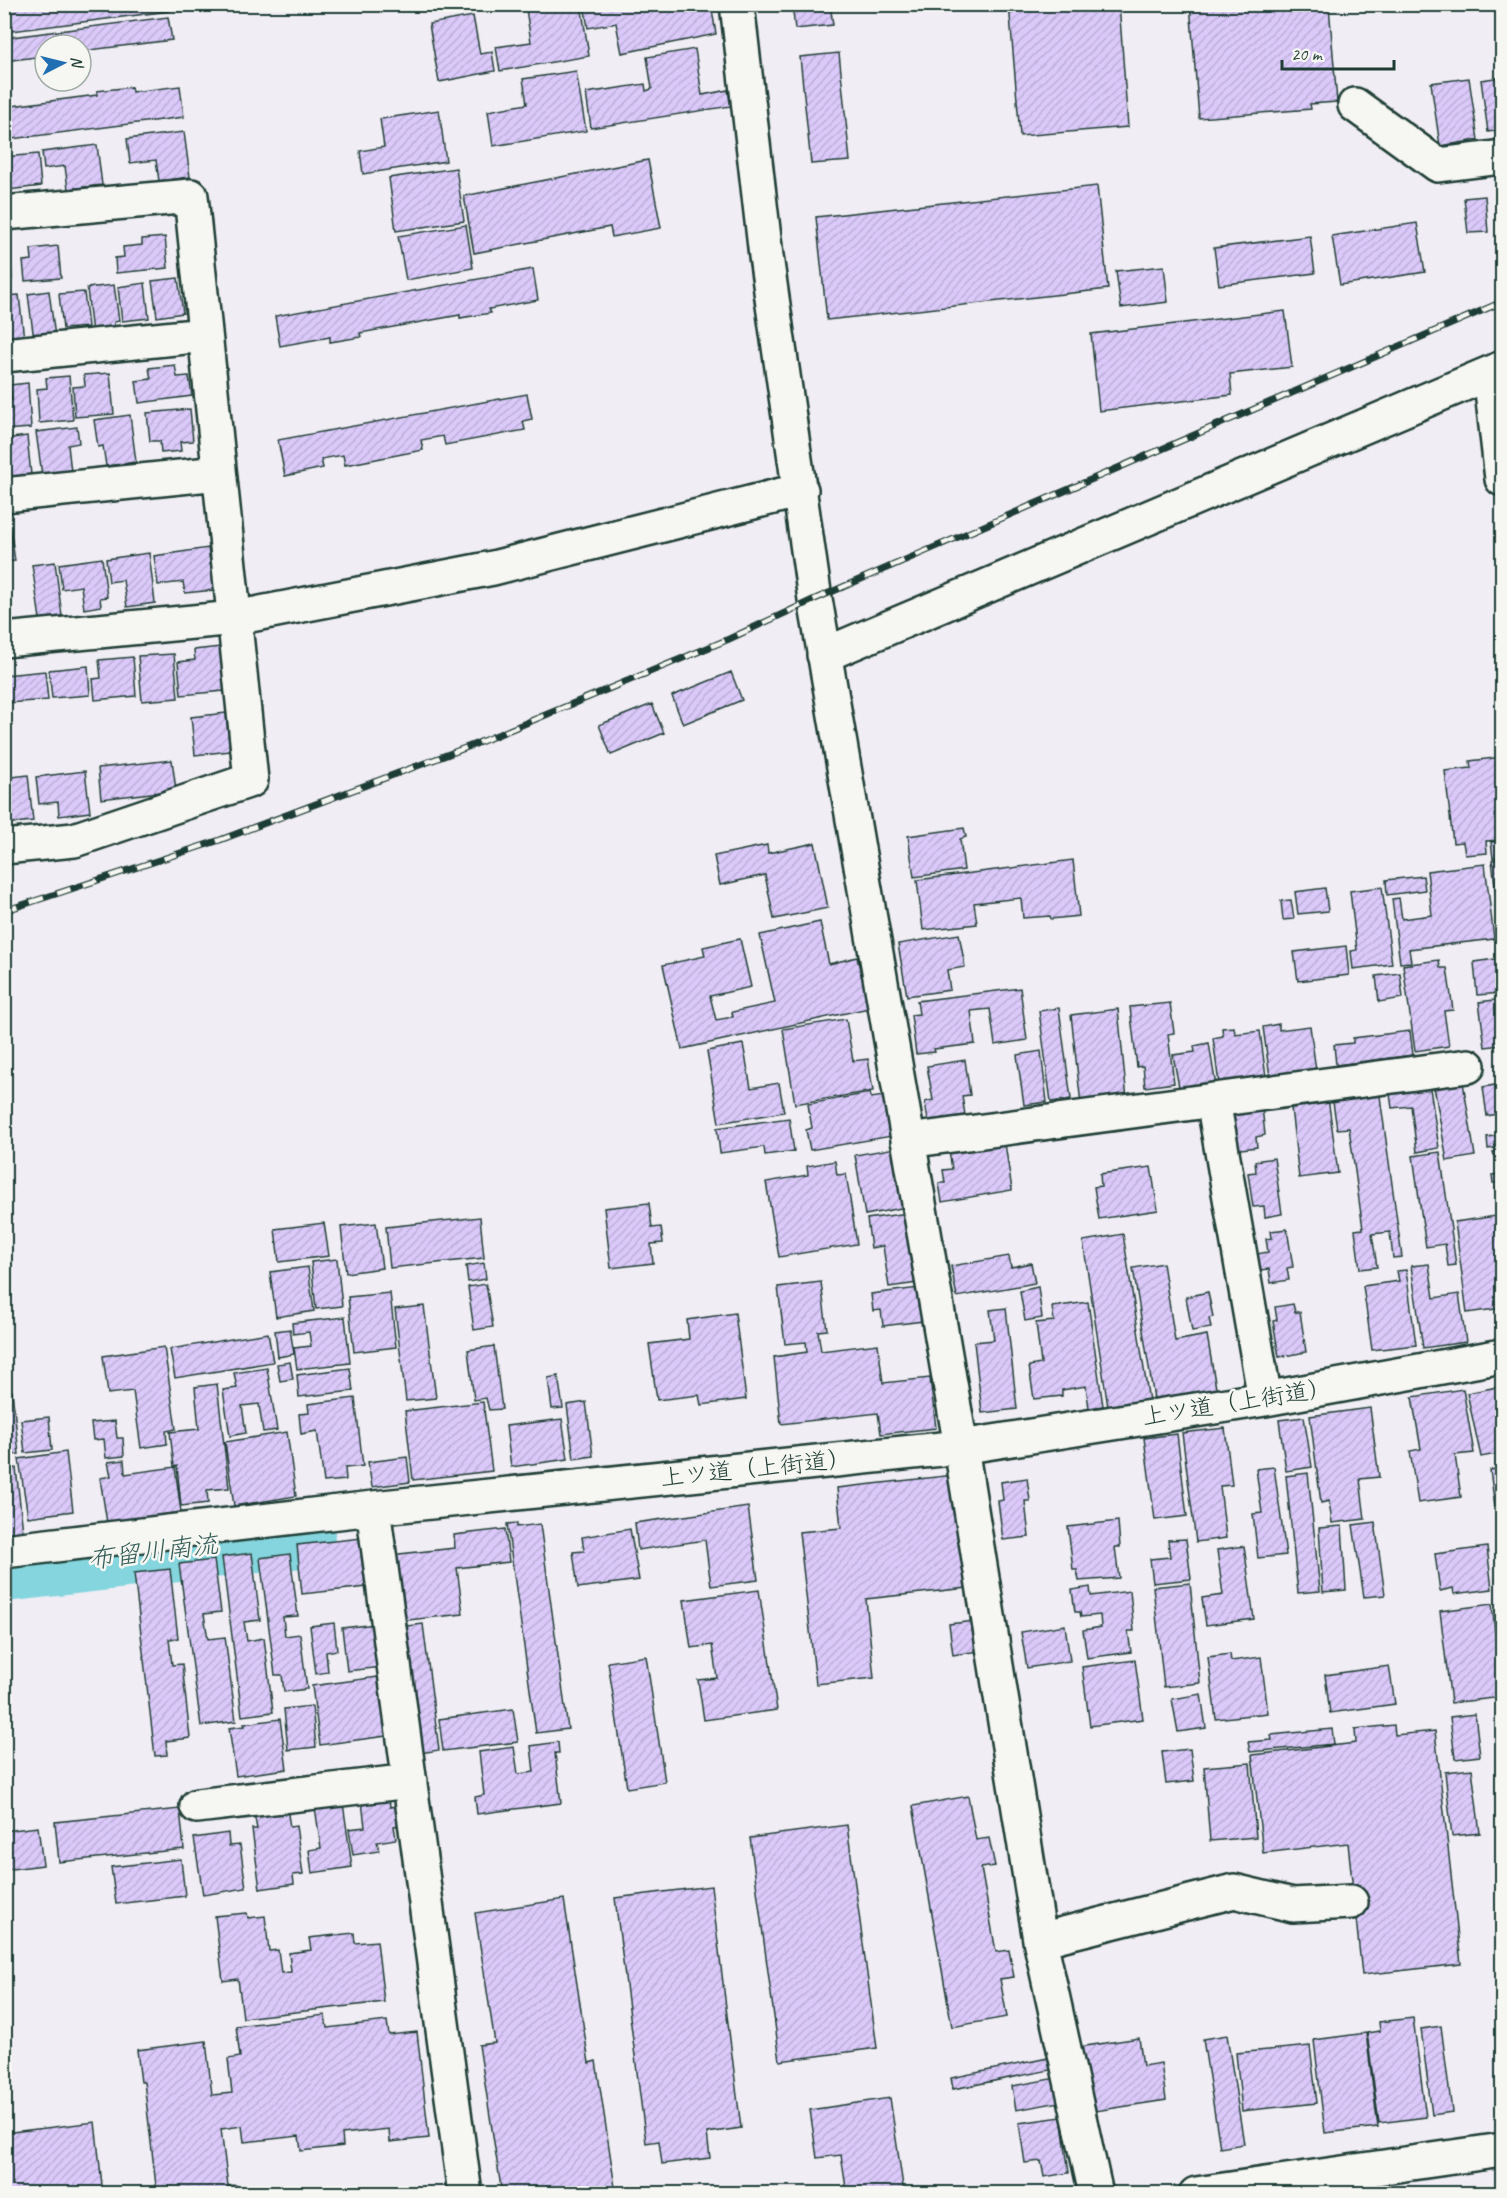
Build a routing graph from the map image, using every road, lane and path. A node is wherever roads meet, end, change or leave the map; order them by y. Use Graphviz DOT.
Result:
graph roads {
  1 [pos="737,4"];
  2 [pos="1355,105"];
  3 [pos="1503,158"];
  4 [pos="4,213"];
  5 [pos="206,335"];
  6 [pos="4,354"];
  7 [pos="1496,371"];
  8 [pos="219,473"];
  9 [pos="1503,479"];
  10 [pos="801,490"];
  11 [pos="4,495"];
  12 [pos="235,618"];
  13 [pos="4,640"];
  14 [pos="824,655"];
  15 [pos="4,847"];
  16 [pos="1468,1066"];
  17 [pos="1214,1100"];
  18 [pos="908,1141"];
  19 [pos="1503,1356"];
  20 [pos="1265,1399"];
  21 [pos="961,1447"];
  22 [pos="373,1508"];
  23 [pos="4,1551"];
  24 [pos="410,1781"];
  25 [pos="197,1806"];
  26 [pos="1351,1902"];
  27 [pos="1040,1940"];
  28 [pos="1503,2150"];
  29 [pos="465,2193"];
  30 [pos="1096,2193"];
  31 [pos="1196,2193"];
  1 -- 10 [label="main road"];
  2 -- 3 [label="main road"];
  4 -- 5 [label="main road"];
  5 -- 6 [label="main road"];
  5 -- 8 [label="main road"];
  7 -- 9 [label="main road"];
  7 -- 14 [label="main road"];
  8 -- 11 [label="main road"];
  8 -- 12 [label="main road"];
  10 -- 12 [label="main road"];
  10 -- 14 [label="main road"];
  12 -- 13 [label="main road"];
  12 -- 15 [label="main road"];
  14 -- 18 [label="main road"];
  16 -- 17 [label="main road"];
  17 -- 18 [label="main road"];
  17 -- 20 [label="main road"];
  18 -- 21 [label="main road"];
  19 -- 20 [label="main road, 上ツ道（上街道）"];
  20 -- 21 [label="main road, 上ツ道（上街道）"];
  21 -- 22 [label="main road, 上ツ道（上街道）"];
  21 -- 27 [label="main road"];
  22 -- 23 [label="main road, 上ツ道（上街道）"];
  22 -- 24 [label="main road"];
  24 -- 25 [label="main road"];
  24 -- 29 [label="main road"];
  26 -- 27 [label="main road"];
  27 -- 30 [label="main road"];
  28 -- 31 [label="main road"];
}
